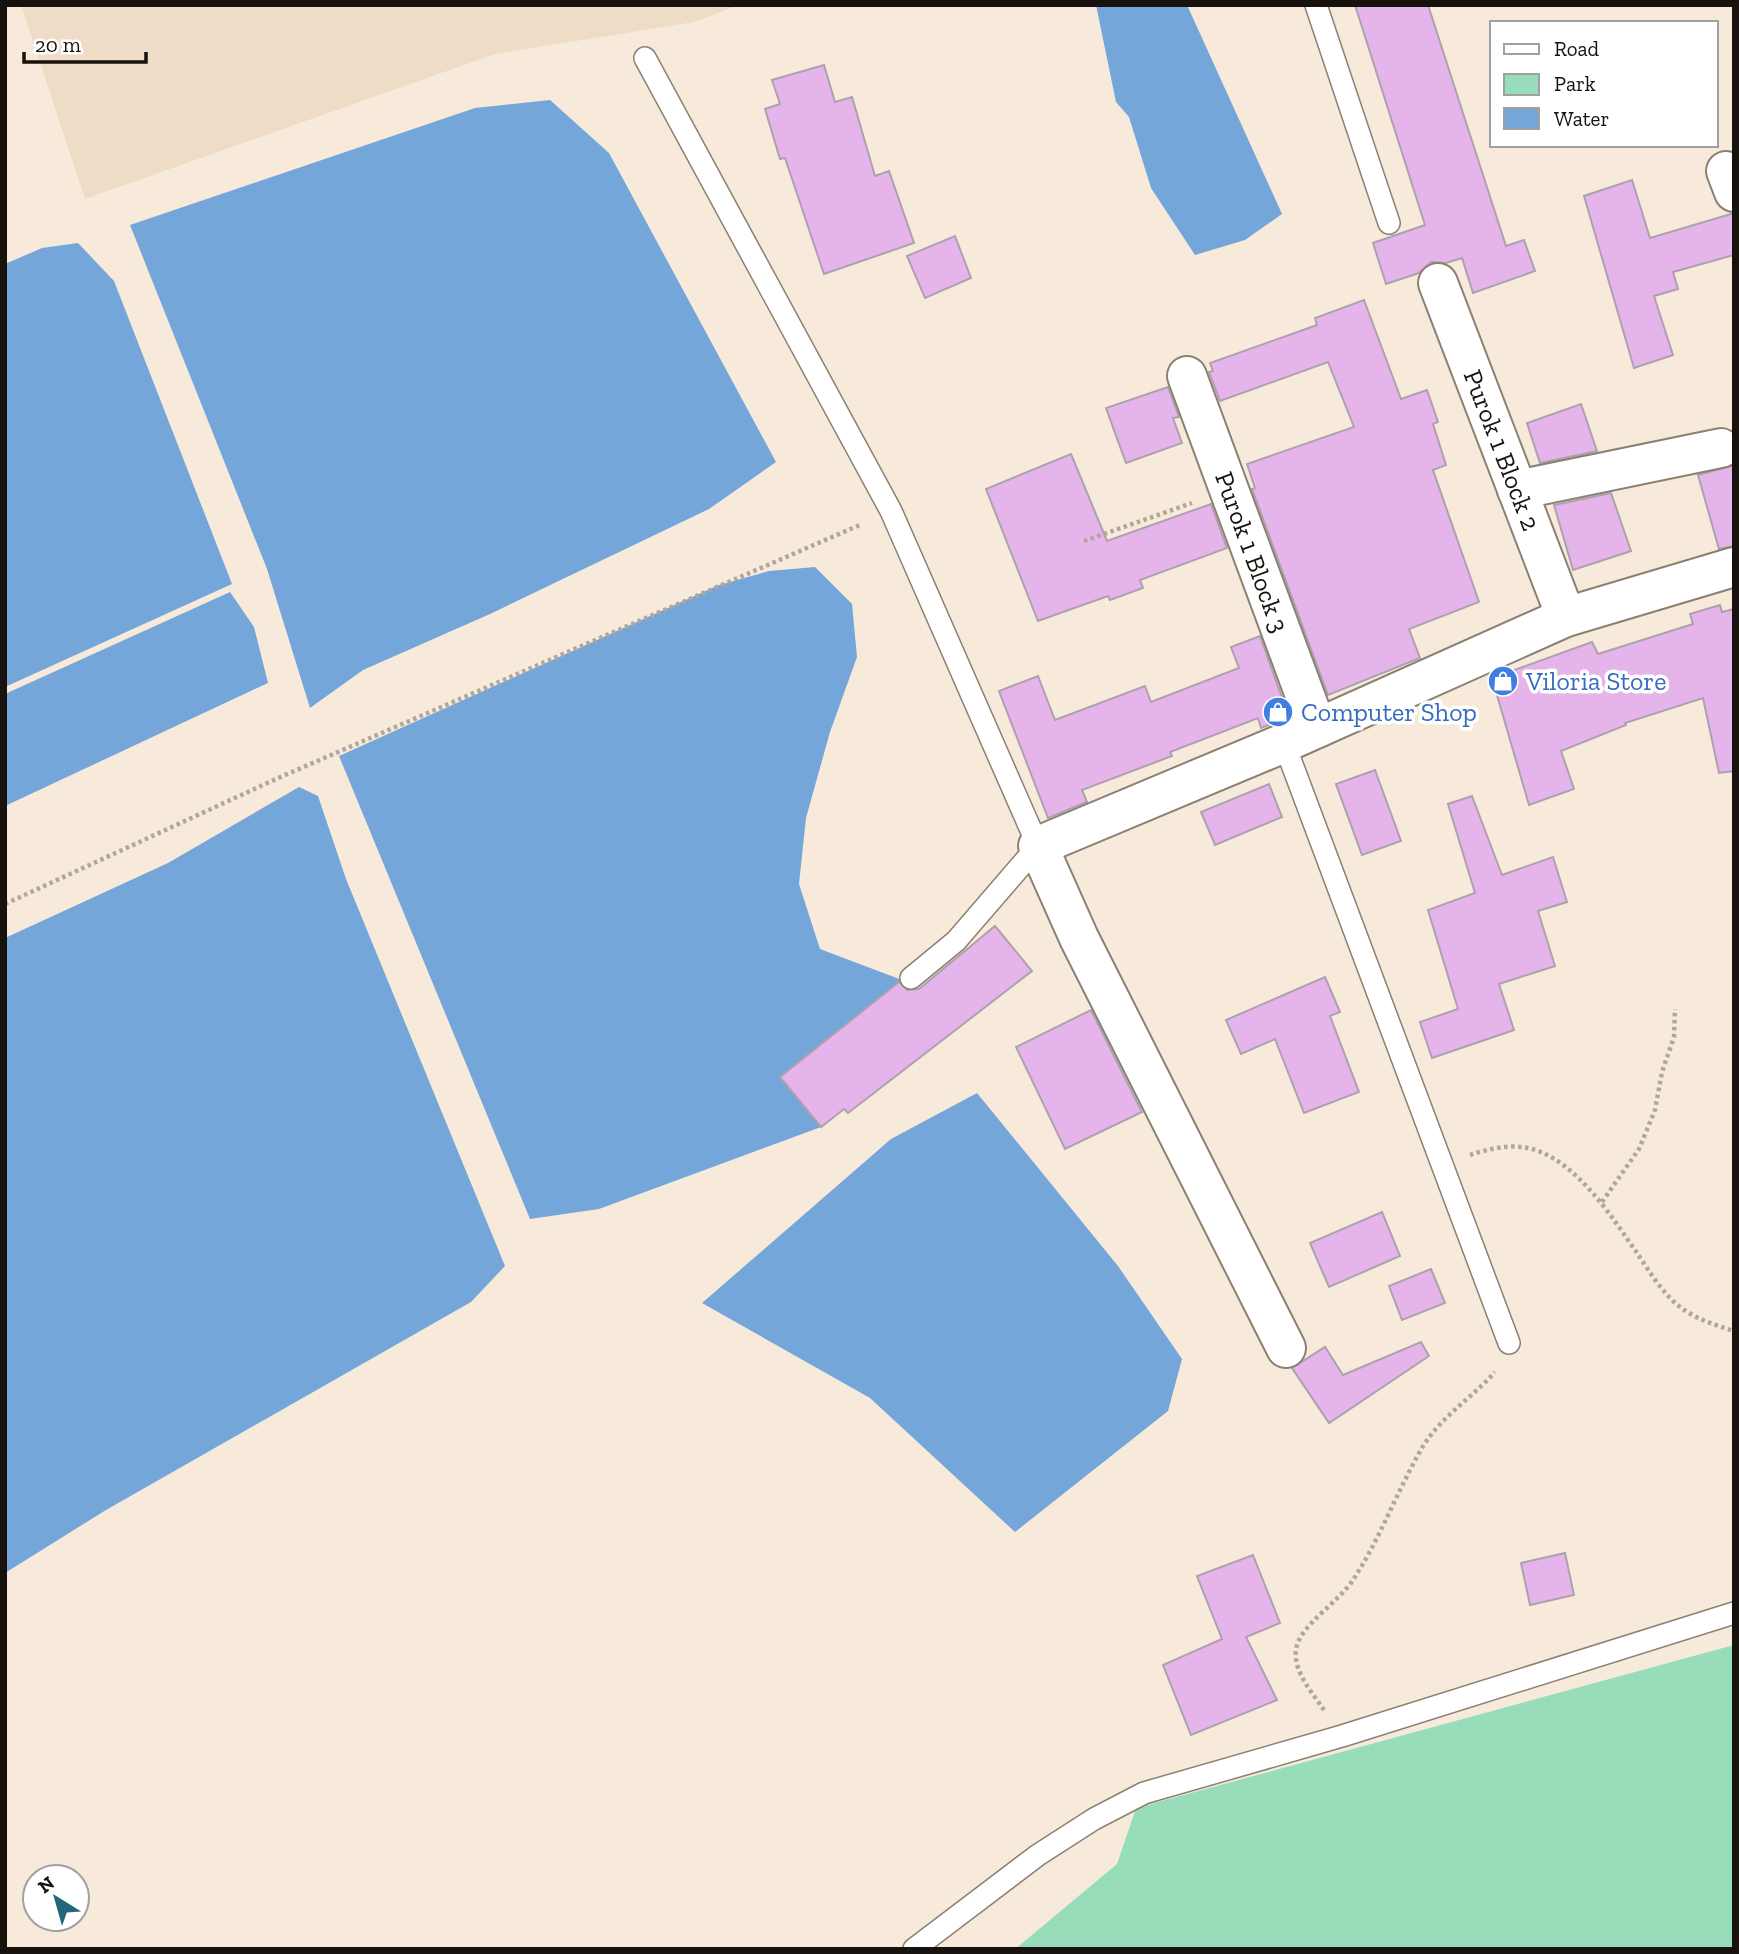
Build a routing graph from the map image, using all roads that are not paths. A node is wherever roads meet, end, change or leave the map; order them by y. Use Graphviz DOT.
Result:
graph roads {
  1 [pos="1317,5"];
  2 [pos="645,58"];
  3 [pos="1389,223"];
  4 [pos="1438,283"];
  5 [pos="1187,376"];
  6 [pos="1721,448"];
  7 [pos="1517,490"];
  8 [pos="1734,567"];
  9 [pos="1566,617"];
  10 [pos="1300,735"];
  11 [pos="1038,846"];
  12 [pos="911,978"];
  13 [pos="1509,1343"];
  14 [pos="1286,1348"];
  15 [pos="1734,1613"];
  16 [pos="914,1949"];
  1 -- 3 [label="lane"];
  2 -- 11 [label="lane"];
  4 -- 7 [label="street, Purok 1 Block 2"];
  5 -- 10 [label="street, Purok 1 Block 3"];
  6 -- 7 [label="street"];
  7 -- 9 [label="street, Purok 1 Block 2"];
  8 -- 9 [label="street"];
  9 -- 10 [label="street"];
  10 -- 11 [label="street"];
  10 -- 13 [label="lane"];
  11 -- 12 [label="lane"];
  11 -- 14 [label="street"];
  15 -- 16 [label="lane"];
}
